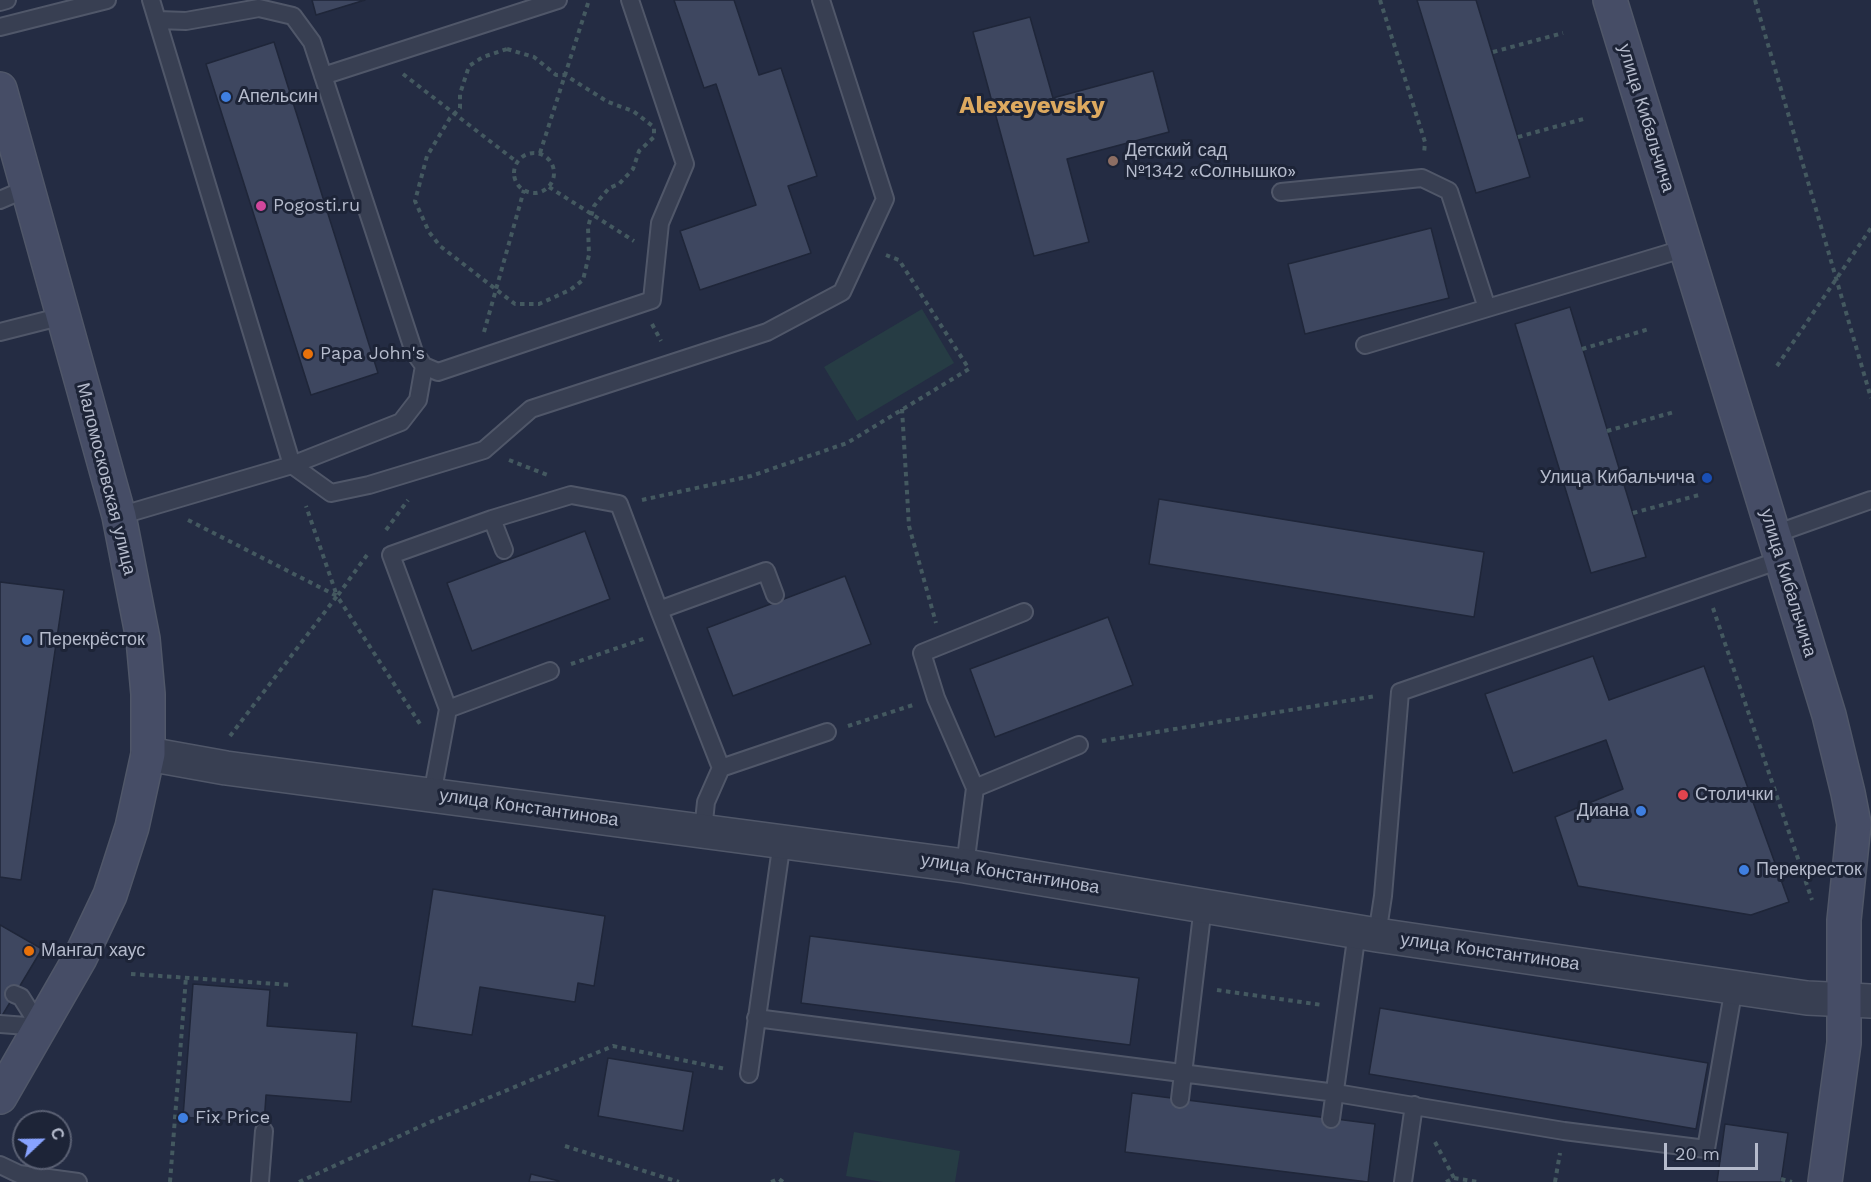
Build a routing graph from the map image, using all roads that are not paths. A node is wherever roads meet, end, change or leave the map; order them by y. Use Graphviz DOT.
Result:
graph roads {
  1 [pos="7,0"];
  2 [pos="107,0"];
  3 [pos="151,0"];
  4 [pos="558,0"];
  5 [pos="630,0"];
  6 [pos="821,0"];
  7 [pos="1610,0"];
  8 [pos="0,2"];
  9 [pos="158,20"];
  10 [pos="0,27"];
  11 [pos="323,76"];
  12 [pos="0,89"];
  13 [pos="1281,192"];
  14 [pos="14,194"];
  15 [pos="1686,248"];
  16 [pos="1487,308"];
  17 [pos="63,316"];
  18 [pos="0,332"];
  19 [pos="1365,345"];
  20 [pos="424,366"];
  21 [pos="292,465"];
  22 [pos="1871,500"];
  23 [pos="119,516"];
  24 [pos="492,519"];
  25 [pos="1776,547"];
  26 [pos="504,550"];
  27 [pos="775,595"];
  28 [pos="659,610"];
  29 [pos="1024,612"];
  30 [pos="550,671"];
  31 [pos="448,709"];
  32 [pos="827,732"];
  33 [pos="1079,745"];
  34 [pos="148,754"];
  35 [pos="721,768"];
  36 [pos="975,788"];
  37 [pos="432,795"];
  38 [pos="703,831"];
  39 [pos="782,842"];
  40 [pos="965,866"];
  41 [pos="1203,906"];
  42 [pos="1367,934"];
  43 [pos="1734,987"];
  44 [pos="14,994"];
  45 [pos="1859,1001"];
  46 [pos="756,1018"];
  47 [pos="0,1024"];
  48 [pos="40,1027"];
  49 [pos="1183,1073"];
  50 [pos="748,1074"];
  51 [pos="1335,1093"];
  52 [pos="0,1097"];
  53 [pos="1180,1099"];
  54 [pos="1414,1105"];
  55 [pos="1331,1119"];
  56 [pos="264,1131"];
  57 [pos="0,1164"];
  58 [pos="78,1182"];
  59 [pos="260,1182"];
  60 [pos="1403,1182"];
  61 [pos="1825,1182"];
  1 -- 8 [label="lane"];
  2 -- 10 [label="lane"];
  3 -- 9 [label="lane"];
  4 -- 11 [label="lane"];
  5 -- 20 [label="lane"];
  6 -- 21 [label="lane"];
  7 -- 15 [label="street, улица Кибальчича"];
  9 -- 11 [label="lane"];
  9 -- 21 [label="lane"];
  11 -- 20 [label="lane"];
  12 -- 14 [label="street, Маломосковская улица"];
  13 -- 16 [label="lane"];
  14 -- 17 [label="street, Маломосковская улица"];
  15 -- 16 [label="lane"];
  15 -- 25 [label="street, улица Кибальчича"];
  16 -- 19 [label="lane"];
  17 -- 18 [label="lane"];
  17 -- 23 [label="street, Маломосковская улица"];
  20 -- 21 [label="lane"];
  21 -- 23 [label="lane"];
  22 -- 25 [label="lane"];
  23 -- 34 [label="street, Маломосковская улица"];
  24 -- 26 [label="lane"];
  24 -- 28 [label="lane"];
  24 -- 31 [label="lane"];
  25 -- 42 [label="lane"];
  25 -- 45 [label="street, улица Кибальчича"];
  27 -- 28 [label="lane"];
  28 -- 35 [label="lane"];
  29 -- 36 [label="lane"];
  30 -- 31 [label="lane"];
  31 -- 37 [label="lane"];
  32 -- 35 [label="lane"];
  33 -- 36 [label="lane"];
  34 -- 37 [label="street, улица Константинова"];
  34 -- 48 [label="street, Маломосковская улица"];
  35 -- 38 [label="lane"];
  36 -- 40 [label="lane"];
  37 -- 38 [label="street, улица Константинова"];
  38 -- 39 [label="street, улица Константинова"];
  39 -- 40 [label="street, улица Константинова"];
  39 -- 46 [label="lane"];
  40 -- 41 [label="street, улица Константинова"];
  41 -- 42 [label="street, улица Константинова"];
  41 -- 49 [label="lane"];
  42 -- 43 [label="street, улица Константинова"];
  42 -- 51 [label="lane"];
  43 -- 45 [label="street, улица Константинова"];
  43 -- 54 [label="lane"];
  44 -- 48 [label="lane"];
  45 -- 61 [label="street, улица Кибальчича"];
  46 -- 49 [label="lane"];
  46 -- 50 [label="lane"];
  47 -- 48 [label="lane"];
  48 -- 52 [label="street, Маломосковская улица"];
  49 -- 51 [label="lane"];
  49 -- 53 [label="lane"];
  51 -- 54 [label="lane"];
  51 -- 55 [label="lane"];
  54 -- 60 [label="lane"];
  56 -- 59 [label="lane"];
  57 -- 58 [label="lane"];
}
